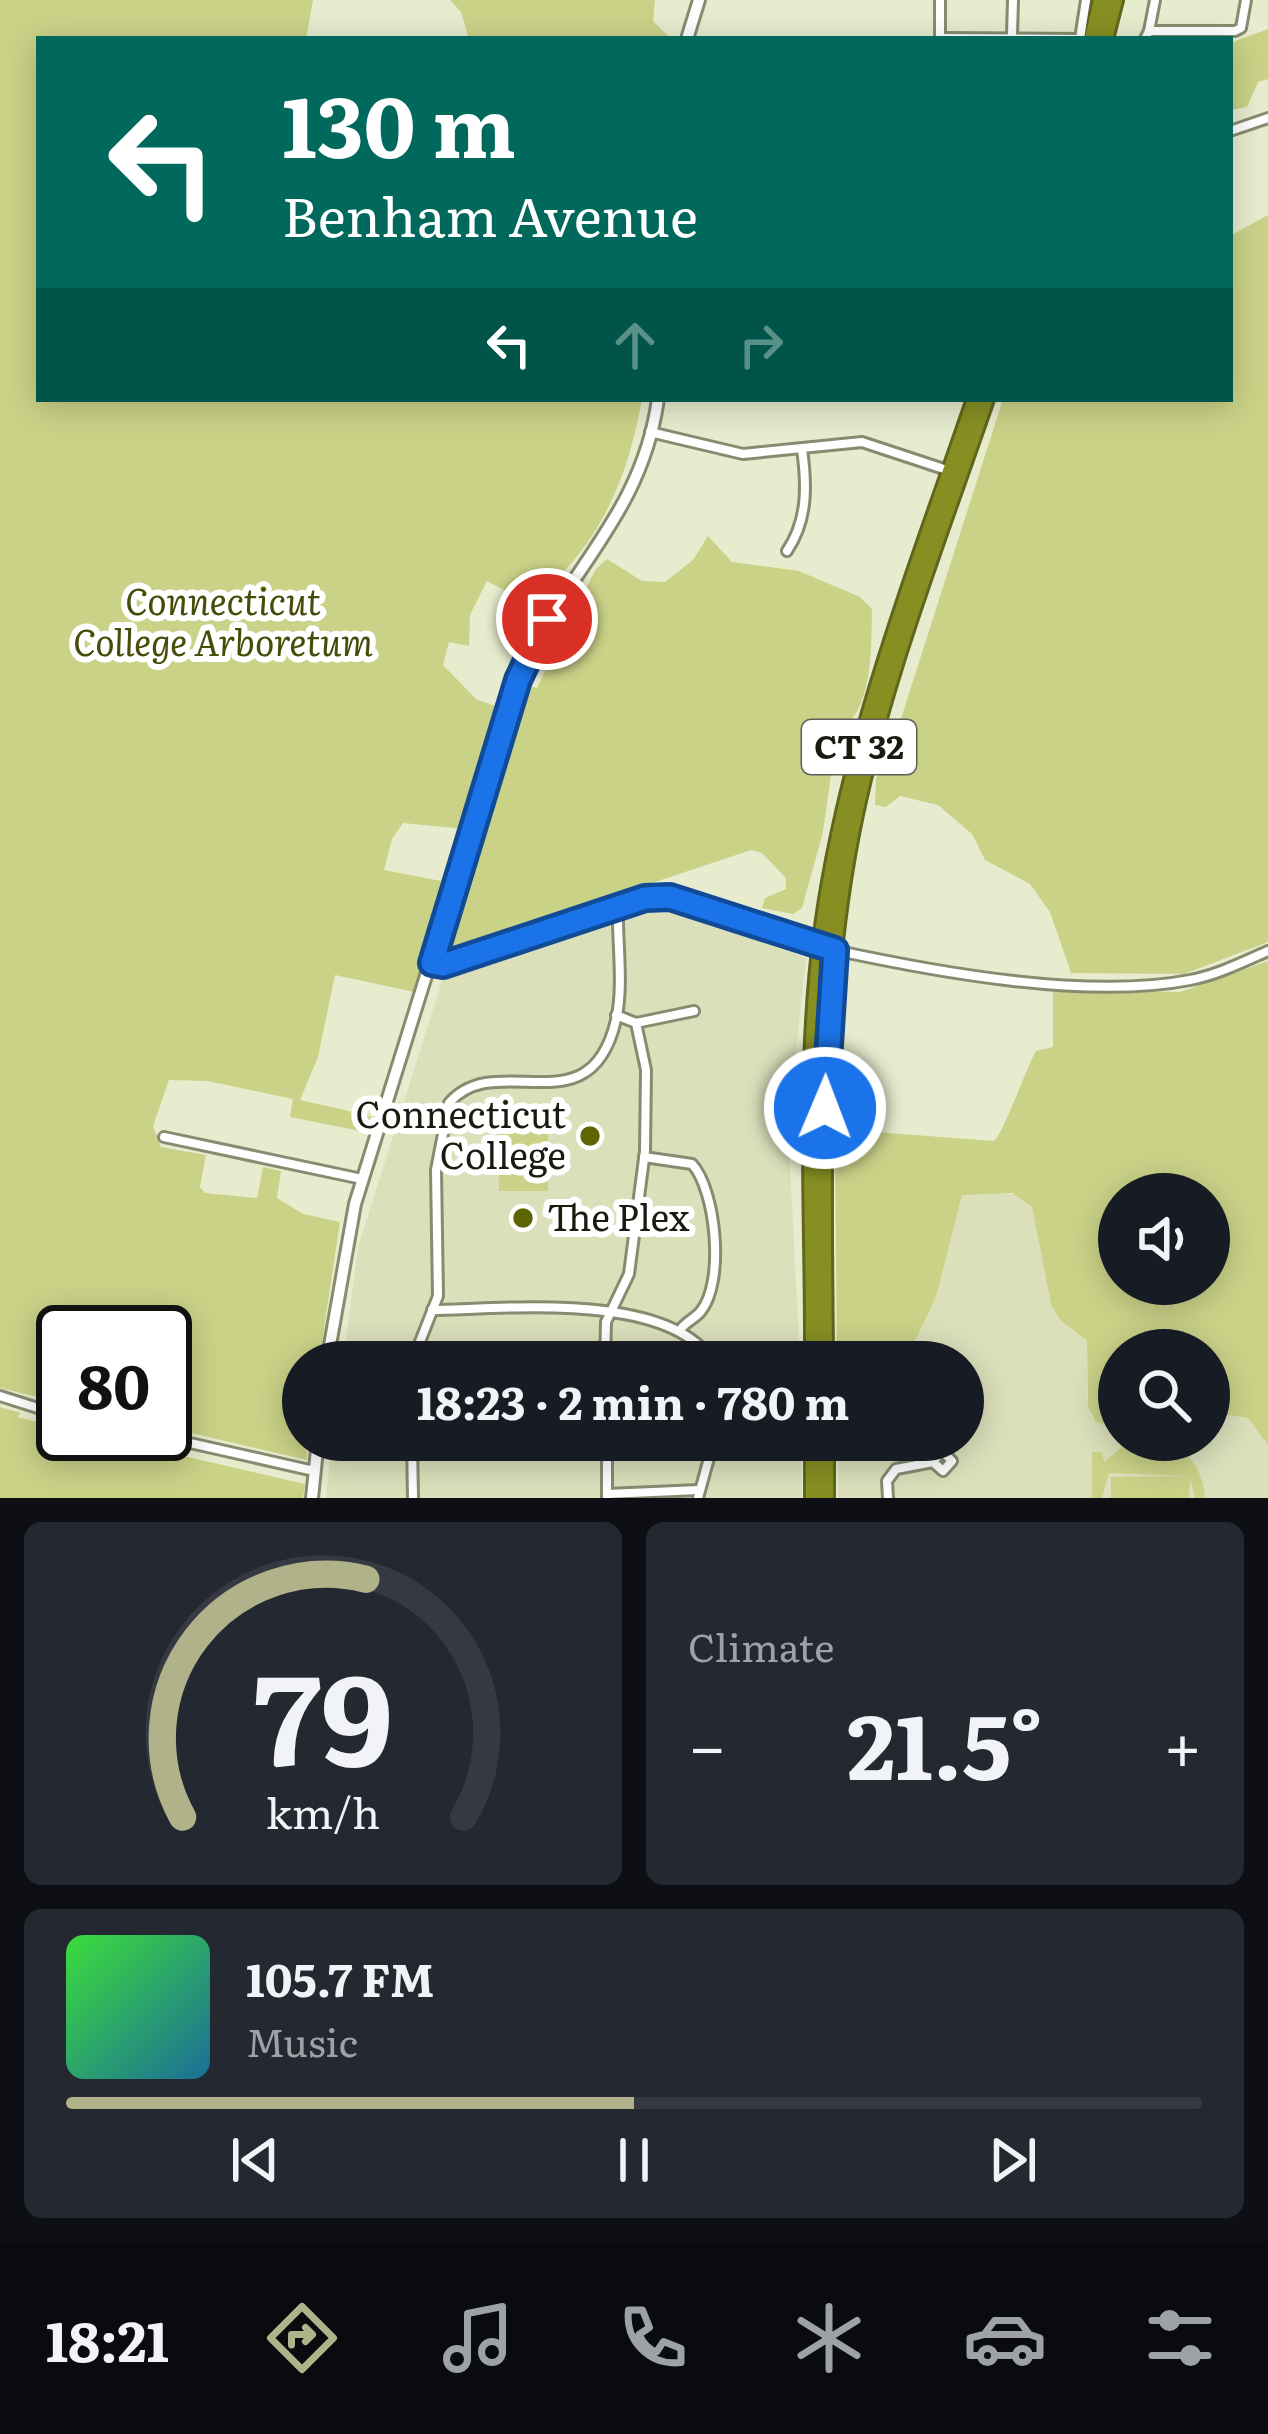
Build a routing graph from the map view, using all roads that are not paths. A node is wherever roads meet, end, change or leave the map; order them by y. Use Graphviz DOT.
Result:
graph roads {
  1 [pos="699,0"];
  2 [pos="940,0"];
  3 [pos="1013,0"];
  4 [pos="1086,0"];
  5 [pos="1101,0"];
  6 [pos="1114,0"];
  7 [pos="1156,0"];
  8 [pos="1246,0"];
  9 [pos="1012,35"];
  10 [pos="1147,35"];
  11 [pos="688,36"];
  12 [pos="940,36"];
  13 [pos="988,36"];
  14 [pos="1029,36"];
  15 [pos="1080,36"];
  16 [pos="1093,36"];
  17 [pos="1106,36"];
  18 [pos="1268,118"];
  19 [pos="1233,129"];
  20 [pos="657,402"];
  21 [pos="974,402"];
  22 [pos="985,402"];
  23 [pos="650,432"];
  24 [pos="802,449"];
  25 [pos="950,471"];
  26 [pos="787,551"];
  27 [pos="618,908"];
  28 [pos="827,948"];
  29 [pos="1268,951"];
  30 [pos="432,963"];
  31 [pos="694,1011"];
  32 [pos="616,1015"];
  33 [pos="636,1023"];
  34 [pos="819,1108"];
  35 [pos="164,1137"];
  36 [pos="644,1157"];
  37 [pos="362,1179"];
  38 [pos="432,1310"];
  39 [pos="610,1311"];
  40 [pos="680,1330"];
  41 [pos="330,1341"];
  42 [pos="420,1341"];
  43 [pos="607,1341"];
  44 [pos="691,1341"];
  45 [pos="813,1341"];
  46 [pos="825,1341"];
  47 [pos="0,1396"];
  48 [pos="36,1407"];
  49 [pos="192,1444"];
  50 [pos="317,1461"];
  51 [pos="412,1461"];
  52 [pos="607,1461"];
  53 [pos="708,1461"];
  54 [pos="813,1461"];
  55 [pos="826,1461"];
  56 [pos="933,1462"];
  57 [pos="316,1472"];
  58 [pos="699,1494"];
  59 [pos="607,1496"];
  60 [pos="312,1498"];
  61 [pos="413,1498"];
  62 [pos="813,1498"];
  63 [pos="826,1498"];
  64 [pos="887,1498"];
  1 -- 11 [label="street"];
  2 -- 12 [label="street"];
  3 -- 9 [label="street"];
  4 -- 15 [label="street"];
  5 -- 16 [label="highway"];
  6 -- 17 [label="highway"];
  7 -- 10 [label="street"];
  8 -- 10 [label="street"];
  9 -- 13 [label="street"];
  9 -- 14 [label="street"];
  18 -- 19 [label="street"];
  20 -- 23 [label="street"];
  21 -- 25 [label="highway, CT 32"];
  22 -- 28 [label="highway, CT 32"];
  23 -- 24 [label="street"];
  23 -- 30 [label="street"];
  24 -- 25 [label="street"];
  24 -- 26 [label="street"];
  25 -- 28 [label="highway, CT 32"];
  27 -- 28 [label="street"];
  27 -- 30 [label="street"];
  27 -- 32 [label="street"];
  28 -- 29 [label="street"];
  28 -- 34 [label="highway, CT 32"];
  30 -- 37 [label="street"];
  31 -- 33 [label="street"];
  32 -- 33 [label="street"];
  32 -- 38 [label="street"];
  33 -- 36 [label="street"];
  34 -- 45 [label="highway, CT 32"];
  34 -- 46 [label="highway, CT 32"];
  35 -- 37 [label="street"];
  36 -- 39 [label="street"];
  36 -- 40 [label="street"];
  37 -- 41 [label="street"];
  38 -- 39 [label="street"];
  38 -- 42 [label="street"];
  39 -- 40 [label="street"];
  39 -- 43 [label="street"];
  40 -- 44 [label="street"];
  47 -- 48 [label="street"];
  49 -- 57 [label="street"];
  50 -- 57 [label="street"];
  51 -- 61 [label="street"];
  52 -- 59 [label="street"];
  53 -- 58 [label="street"];
  54 -- 62 [label="highway"];
  55 -- 63 [label="highway"];
  56 -- 64 [label="street"];
  57 -- 60 [label="street"];
  58 -- 59 [label="street"];
}
